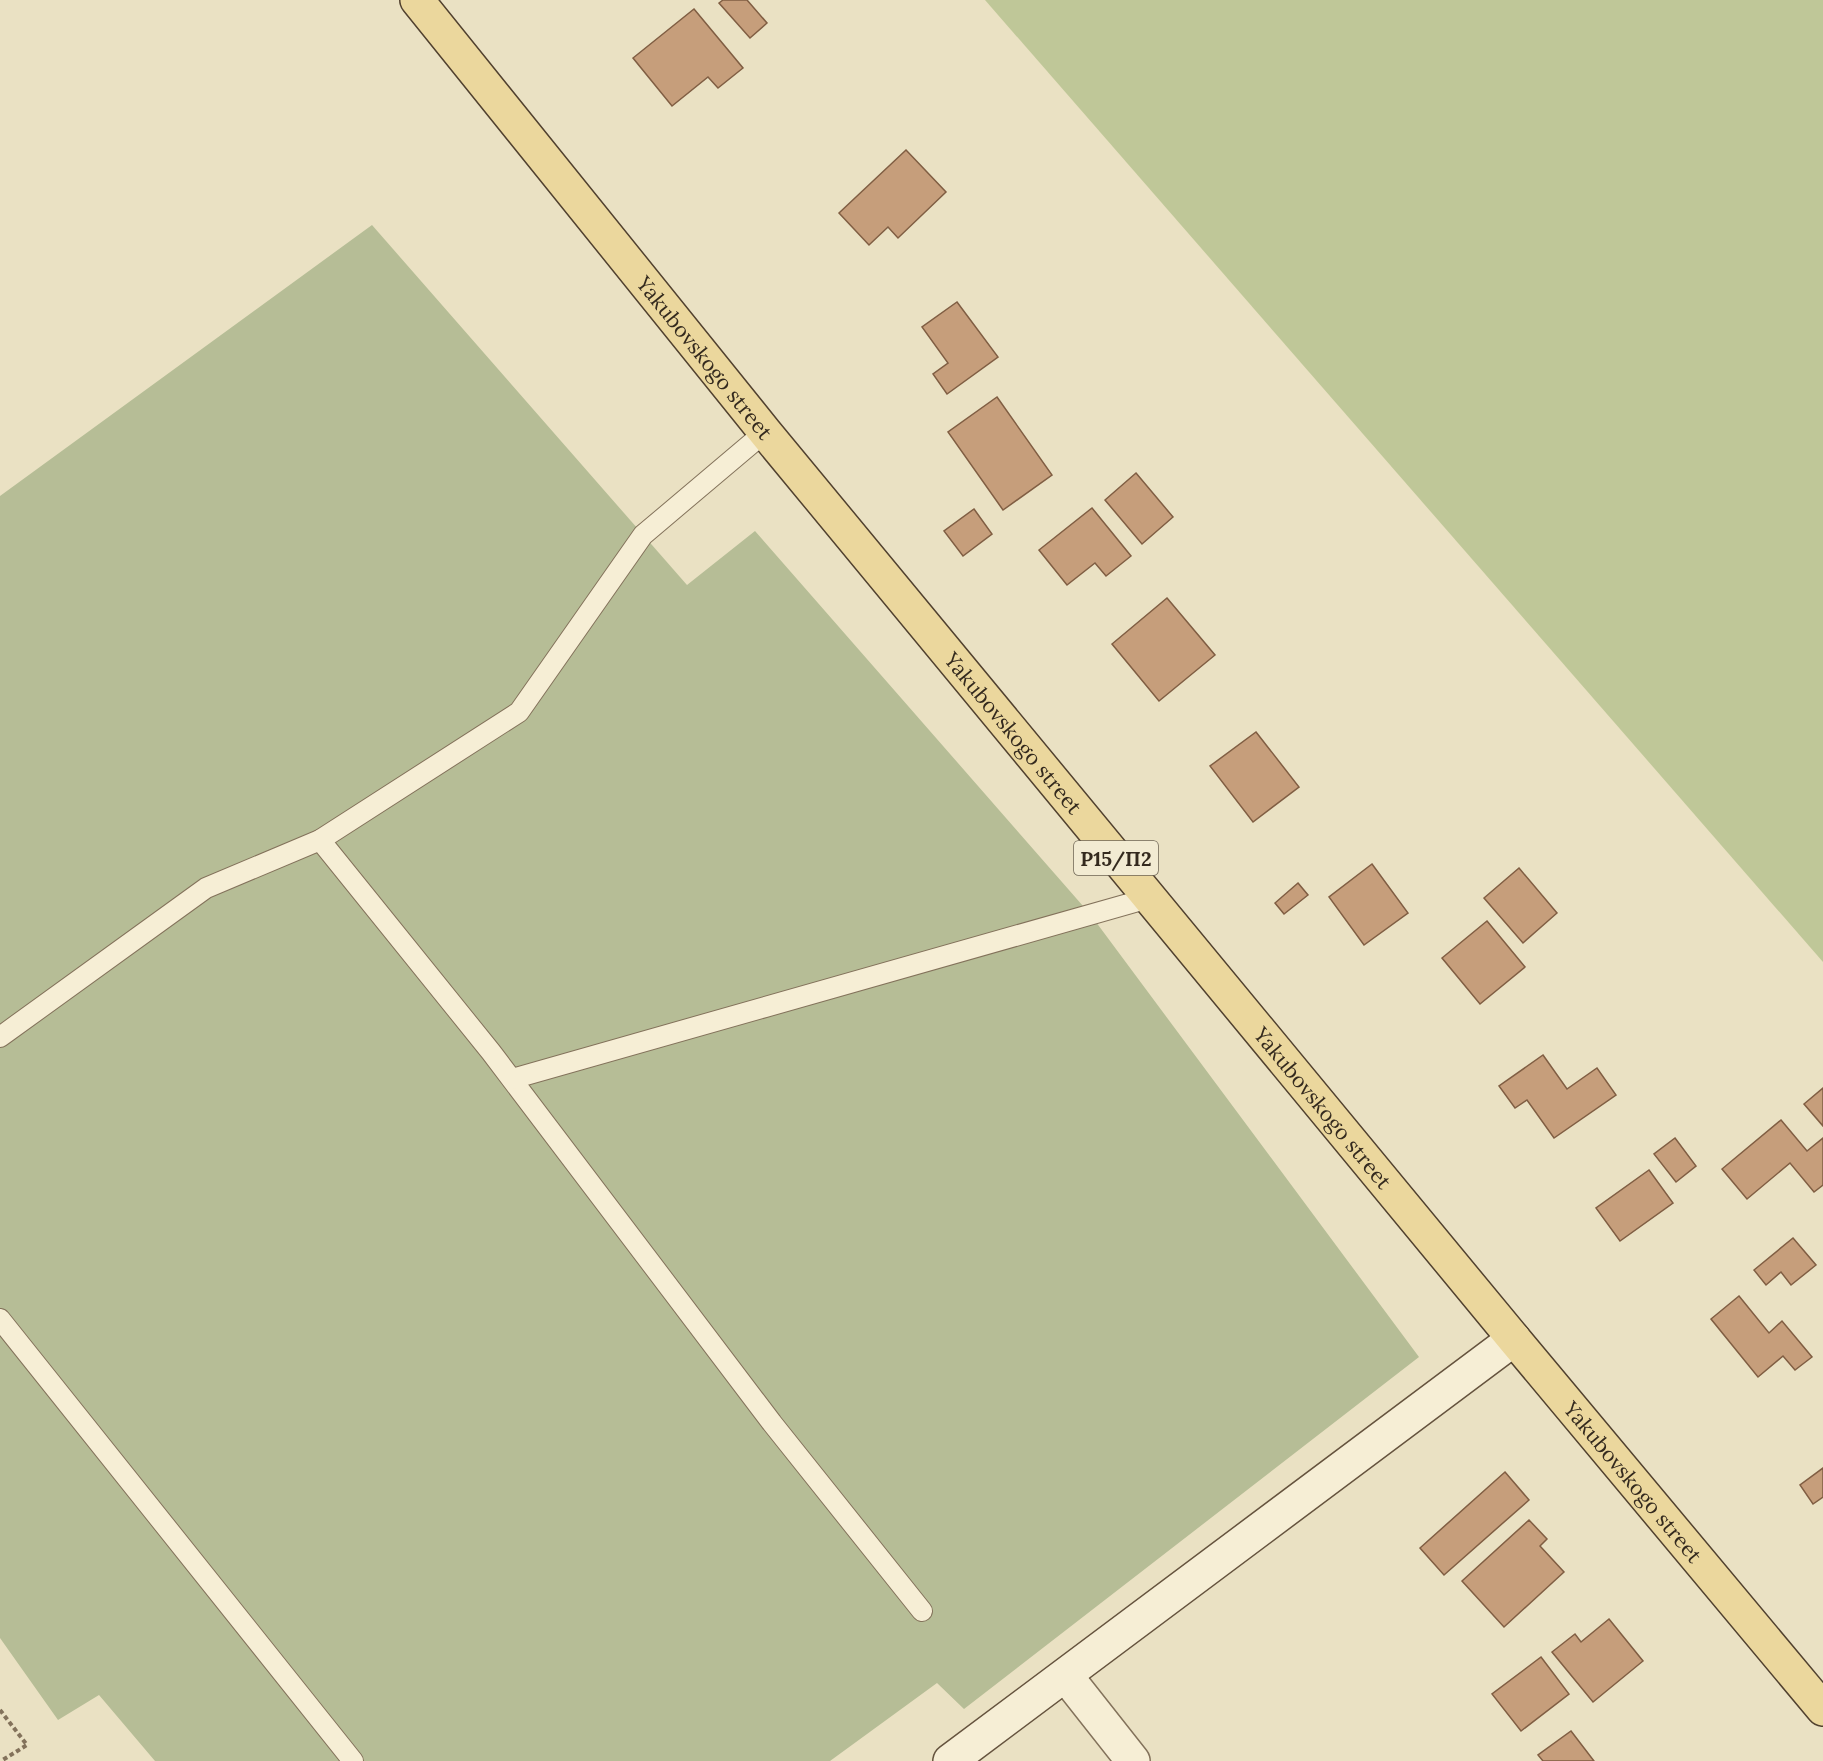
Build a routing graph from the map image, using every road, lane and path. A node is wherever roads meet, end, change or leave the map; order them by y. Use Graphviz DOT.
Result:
graph roads {
  1 [pos="417,0"];
  2 [pos="765,432"];
  3 [pos="320,840"];
  4 [pos="1149,898"];
  5 [pos="0,1037"];
  6 [pos="512,1079"];
  7 [pos="0,1319"];
  8 [pos="1514,1340"];
  9 [pos="922,1611"];
  10 [pos="1066,1676"];
  11 [pos="1823,1709"];
  12 [pos="0,1710"];
  13 [pos="1,1761"];
  14 [pos="353,1761"];
  15 [pos="950,1761"];
  16 [pos="1132,1761"];
  1 -- 2 [label="main road, Yakubovskogo street / Р15/П2"];
  2 -- 3 [label="lane"];
  2 -- 4 [label="main road, Yakubovskogo street / Р15/П2"];
  3 -- 5 [label="lane"];
  3 -- 6 [label="lane"];
  4 -- 6 [label="lane"];
  4 -- 8 [label="main road, Yakubovskogo street / Р15/П2"];
  6 -- 9 [label="lane"];
  7 -- 14 [label="lane"];
  8 -- 10 [label="street"];
  8 -- 11 [label="main road, Yakubovskogo street / Р15/П2"];
  10 -- 15 [label="street"];
  10 -- 16 [label="street"];
  12 -- 13 [label="path"];
}
